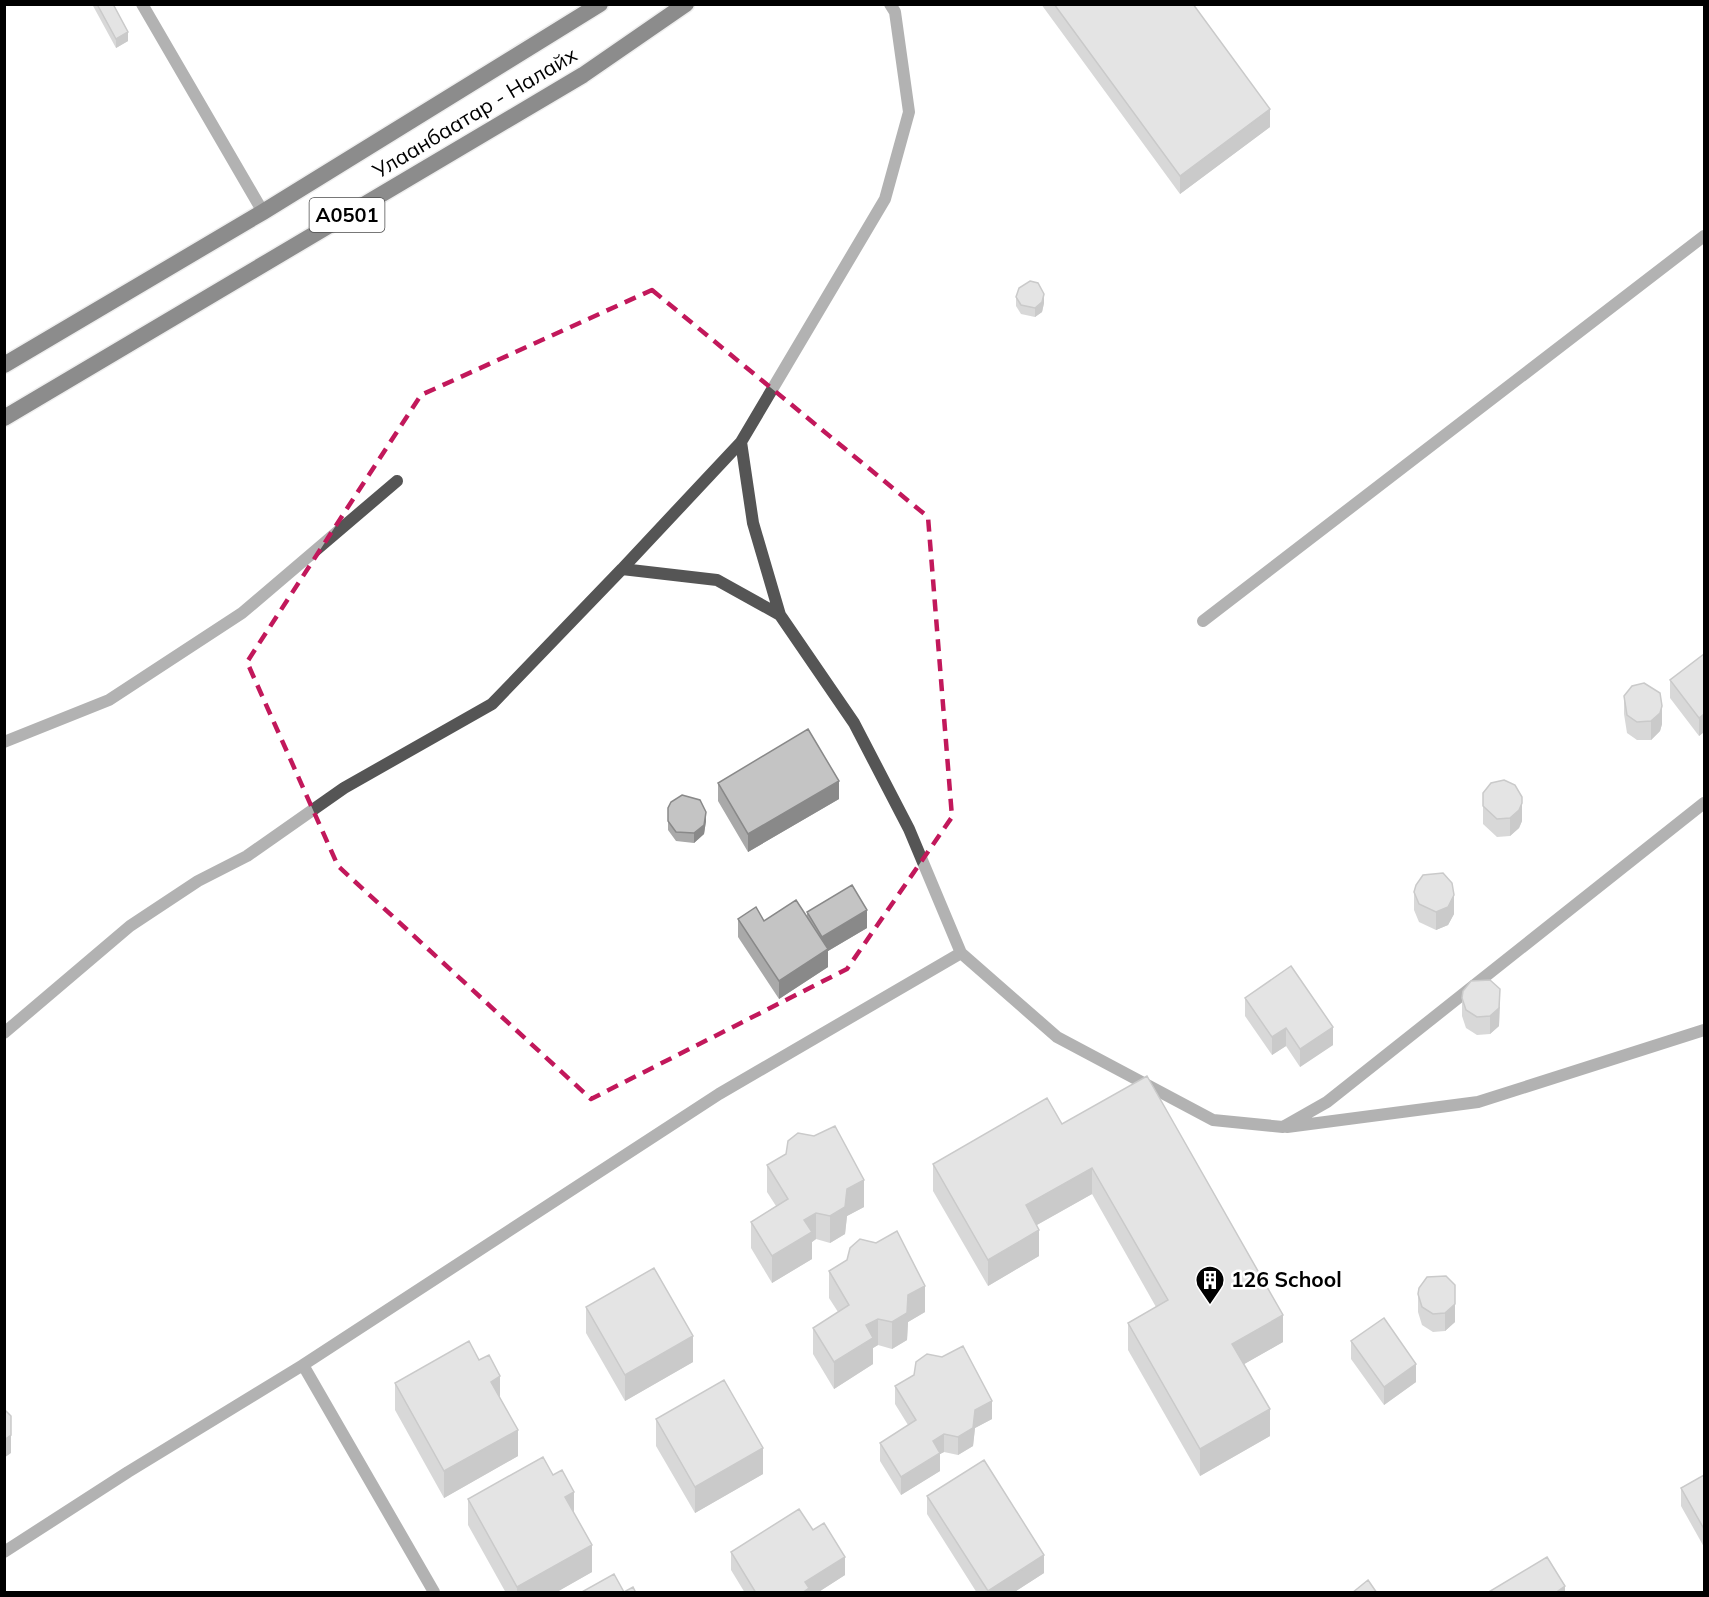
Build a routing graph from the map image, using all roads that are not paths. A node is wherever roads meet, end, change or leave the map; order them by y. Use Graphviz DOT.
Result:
graph roads {
  1 [pos="142,4"];
  2 [pos="600,4"];
  3 [pos="686,4"];
  4 [pos="890,4"];
  5 [pos="263,212"];
  6 [pos="1704,236"];
  7 [pos="4,365"];
  8 [pos="4,418"];
  9 [pos="741,442"];
  10 [pos="397,481"];
  11 [pos="622,569"];
  12 [pos="780,615"];
  13 [pos="1203,621"];
  14 [pos="4,742"];
  15 [pos="1704,803"];
  16 [pos="961,953"];
  17 [pos="1704,1030"];
  18 [pos="4,1033"];
  19 [pos="1283,1127"];
  20 [pos="303,1365"];
  21 [pos="4,1552"];
  22 [pos="434,1593"];
  1 -- 5 [label="street"];
  2 -- 5 [label="highway, Улаанбаатар - Налайх / A0501"];
  3 -- 8 [label="highway, Улаанбаатар - Налайх / A0501"];
  4 -- 9 [label="street"];
  5 -- 7 [label="highway, Улаанбаатар - Налайх / A0501"];
  6 -- 13 [label="street"];
  9 -- 11 [label="street"];
  9 -- 12 [label="street"];
  10 -- 14 [label="street"];
  11 -- 12 [label="street"];
  11 -- 18 [label="street"];
  12 -- 16 [label="street"];
  15 -- 19 [label="street"];
  16 -- 19 [label="street"];
  16 -- 20 [label="street"];
  17 -- 19 [label="street"];
  20 -- 21 [label="street"];
  20 -- 22 [label="street"];
}
